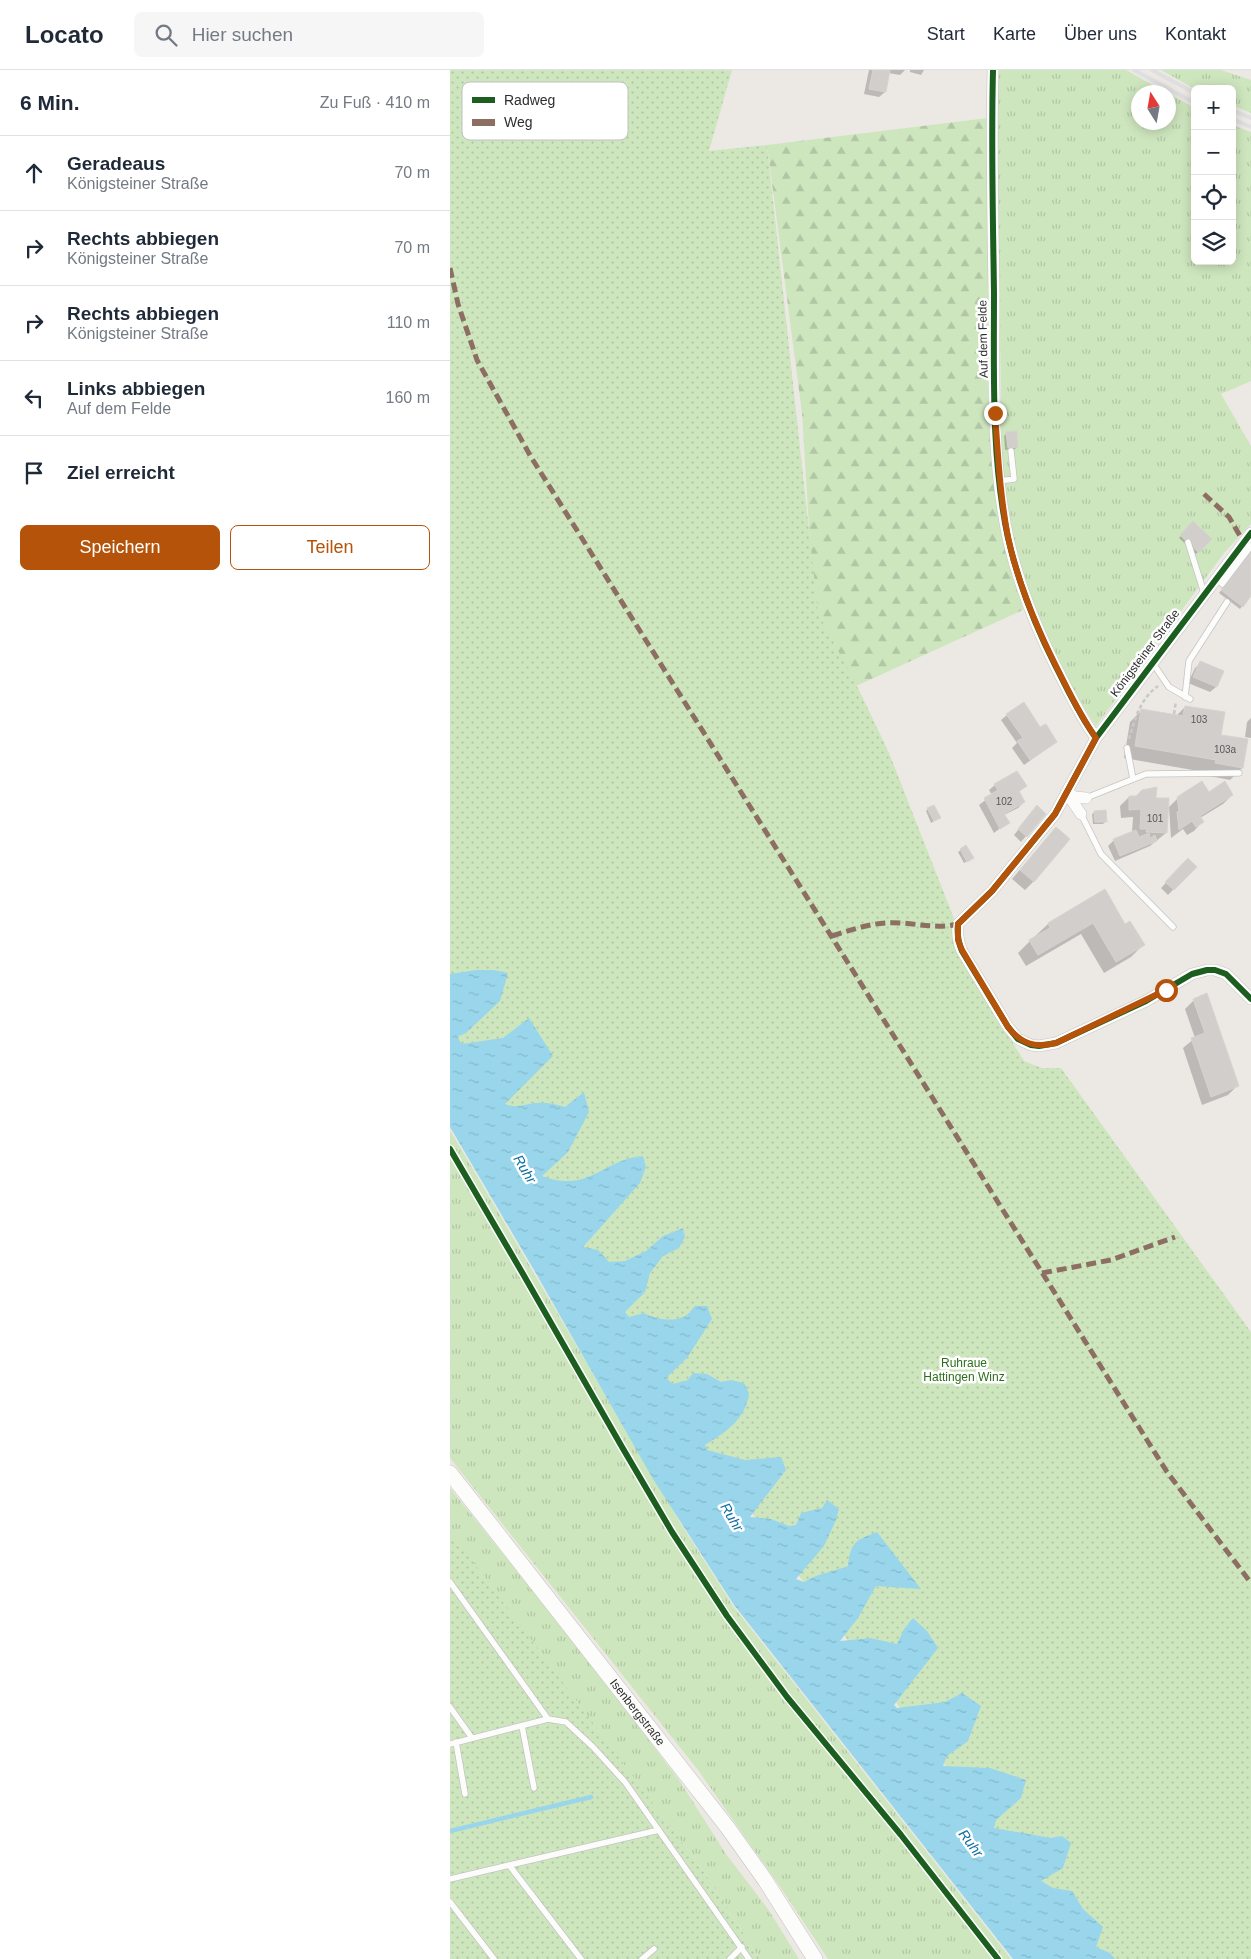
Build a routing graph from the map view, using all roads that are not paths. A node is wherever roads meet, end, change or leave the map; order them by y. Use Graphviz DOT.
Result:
graph roads {
  1 [pos="993,70"];
  2 [pos="1011,451"];
  3 [pos="999,481"];
  4 [pos="1251,532"];
  5 [pos="1188,542"];
  6 [pos="1251,546"];
  7 [pos="1222,584"];
  8 [pos="1204,593"];
  9 [pos="1227,602"];
  10 [pos="1152,662"];
  11 [pos="1096,738"];
  12 [pos="1127,748"];
  13 [pos="1239,773"];
  14 [pos="1133,779"];
  15 [pos="1067,792"];
  16 [pos="1086,798"];
  17 [pos="1081,814"];
  18 [pos="1173,927"];
  19 [pos="1251,999"];
  20 [pos="450,1473"];
  21 [pos="450,1582"];
  22 [pos="450,1706"];
  23 [pos="548,1719"];
  24 [pos="522,1726"];
  25 [pos="472,1738"];
  26 [pos="453,1743"];
  27 [pos="534,1788"];
  28 [pos="465,1794"];
  29 [pos="659,1830"];
  30 [pos="509,1865"];
  31 [pos="450,1879"];
  32 [pos="450,1902"];
  33 [pos="742,1948"];
  34 [pos="654,1949"];
  35 [pos="494,1959"];
  36 [pos="580,1959"];
  37 [pos="642,1959"];
  38 [pos="730,1959"];
  39 [pos="749,1959"];
  40 [pos="815,1959"];
  1 -- 3 [label="street, Auf dem Felde"];
  2 -- 3 [label="lane"];
  3 -- 11 [label="street, Auf dem Felde"];
  4 -- 8 [label="street, Königsteiner Straße"];
  5 -- 8 [label="lane"];
  6 -- 7 [label="lane"];
  8 -- 10 [label="street, Königsteiner Straße"];
  9 -- 10 [label="lane"];
  10 -- 11 [label="street, Königsteiner Straße"];
  11 -- 15 [label="street, Königsteiner Straße"];
  12 -- 14 [label="lane"];
  13 -- 14 [label="lane"];
  14 -- 16 [label="lane"];
  15 -- 16 [label="street"];
  15 -- 17 [label="street"];
  15 -- 19 [label="street, Königsteiner Straße"];
  17 -- 18 [label="lane"];
  20 -- 40 [label="main road, Isenbergstraße"];
  21 -- 23 [label="lane"];
  22 -- 25 [label="lane"];
  23 -- 24 [label="lane"];
  23 -- 29 [label="lane"];
  24 -- 25 [label="lane"];
  24 -- 27 [label="lane"];
  25 -- 26 [label="lane"];
  26 -- 28 [label="lane"];
  29 -- 30 [label="lane"];
  29 -- 33 [label="lane"];
  30 -- 31 [label="lane"];
  30 -- 36 [label="lane"];
  32 -- 35 [label="lane"];
  33 -- 38 [label="lane"];
  33 -- 39 [label="lane"];
  34 -- 37 [label="lane"];
}
